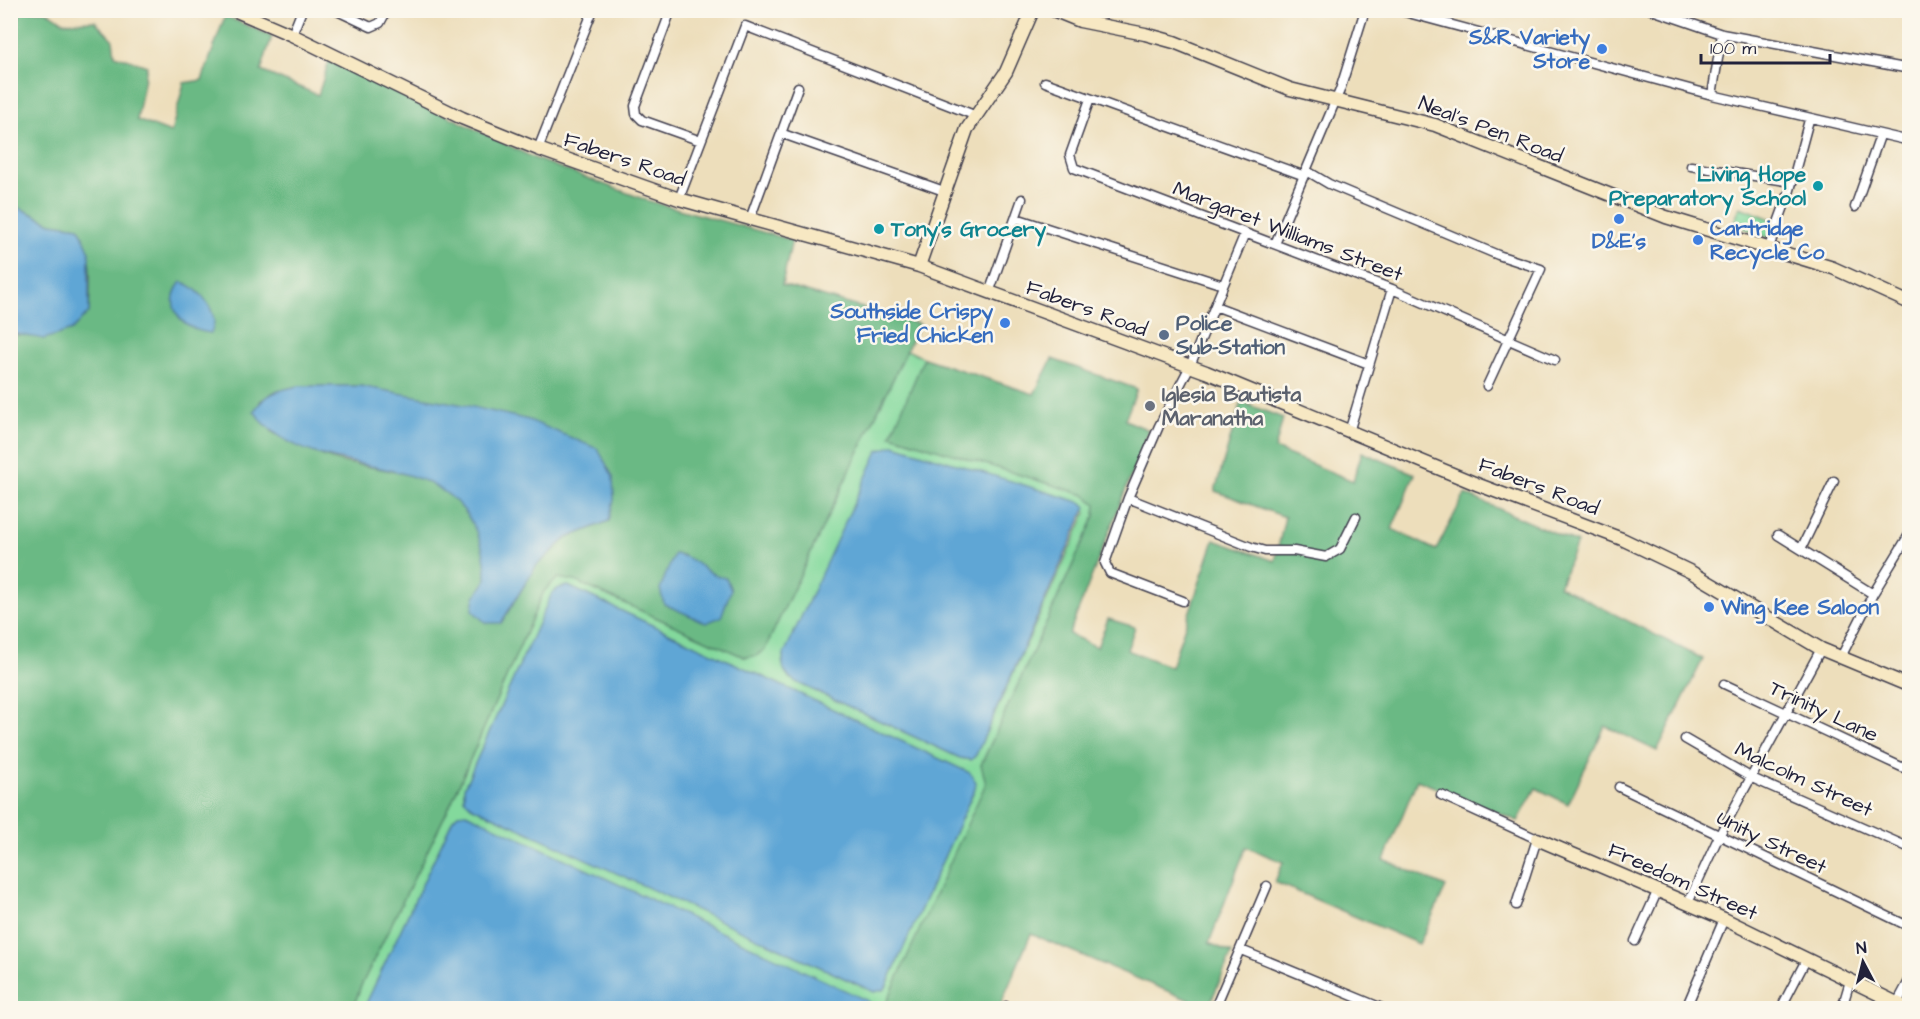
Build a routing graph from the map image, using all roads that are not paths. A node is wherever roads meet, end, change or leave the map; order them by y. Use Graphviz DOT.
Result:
graph roads {
  1 [pos="234,10"];
  2 [pos="302,10"];
  3 [pos="335,10"];
  4 [pos="387,10"];
  5 [pos="593,10"];
  6 [pos="671,10"];
  7 [pos="1033,10"];
  8 [pos="1053,10"];
  9 [pos="1365,10"];
  10 [pos="1397,10"];
  11 [pos="1652,10"];
  12 [pos="1426,14"];
  13 [pos="1722,34"];
  14 [pos="292,35"];
  15 [pos="1910,69"];
  16 [pos="1045,82"];
  17 [pos="798,87"];
  18 [pos="1712,95"];
  19 [pos="1090,99"];
  20 [pos="1336,100"];
  21 [pos="974,116"];
  22 [pos="1809,120"];
  23 [pos="783,134"];
  24 [pos="1880,136"];
  25 [pos="701,141"];
  26 [pos="1910,141"];
  27 [pos="538,149"];
  28 [pos="1691,166"];
  29 [pos="1306,173"];
  30 [pos="1792,182"];
  31 [pos="944,191"];
  32 [pos="679,199"];
  33 [pos="1022,199"];
  34 [pos="1855,207"];
  35 [pos="1016,218"];
  36 [pos="750,219"];
  37 [pos="1245,233"];
  38 [pos="1275,244"];
  39 [pos="1768,250"];
  40 [pos="919,266"];
  41 [pos="1223,285"];
  42 [pos="1392,289"];
  43 [pos="989,293"];
  44 [pos="1910,303"];
  45 [pos="1215,306"];
  46 [pos="1508,340"];
  47 [pos="1555,360"];
  48 [pos="1369,364"];
  49 [pos="1190,366"];
  50 [pos="1486,386"];
  51 [pos="1349,432"];
  52 [pos="1834,481"];
  53 [pos="1128,498"];
  54 [pos="1356,517"];
  55 [pos="1910,533"];
  56 [pos="1778,535"];
  57 [pos="1801,549"];
  58 [pos="1873,594"];
  59 [pos="1183,601"];
  60 [pos="1821,649"];
  61 [pos="1841,657"];
  62 [pos="1724,684"];
  63 [pos="1910,686"];
  64 [pos="1786,714"];
  65 [pos="1684,739"];
  66 [pos="1910,771"];
  67 [pos="1752,778"];
  68 [pos="1619,787"];
  69 [pos="1441,795"];
  70 [pos="1719,836"];
  71 [pos="1537,839"];
  72 [pos="1910,848"];
  73 [pos="1268,886"];
  74 [pos="1658,890"];
  75 [pos="1688,903"];
  76 [pos="1516,905"];
  77 [pos="1724,919"];
  78 [pos="1910,927"];
  79 [pos="1635,941"];
  80 [pos="1241,950"];
  81 [pos="1806,960"];
  82 [pos="1910,979"];
  83 [pos="1850,981"];
  84 [pos="1902,1006"];
  85 [pos="1215,1008"];
  86 [pos="1382,1008"];
  87 [pos="1686,1008"];
  88 [pos="1781,1008"];
  89 [pos="1842,1008"];
  1 -- 14 [label="main road, Fabers Road"];
  2 -- 14 [label="street"];
  3 -- 4 [label="street"];
  5 -- 27 [label="street"];
  6 -- 25 [label="street"];
  7 -- 21 [label="main road"];
  8 -- 20 [label="main road, Neal's Pen Road"];
  9 -- 20 [label="street"];
  10 -- 12 [label="street"];
  11 -- 13 [label="street"];
  12 -- 18 [label="street"];
  13 -- 15 [label="street"];
  13 -- 18 [label="street"];
  14 -- 27 [label="main road, Fabers Road"];
  16 -- 19 [label="street"];
  17 -- 23 [label="street"];
  18 -- 22 [label="street"];
  19 -- 29 [label="street"];
  19 -- 37 [label="street, Margaret Williams Street"];
  20 -- 29 [label="street"];
  20 -- 39 [label="main road, Neal's Pen Road"];
  21 -- 25 [label="street"];
  21 -- 31 [label="main road"];
  22 -- 24 [label="street"];
  22 -- 30 [label="street"];
  23 -- 31 [label="street"];
  23 -- 36 [label="street"];
  24 -- 26 [label="street"];
  24 -- 34 [label="street"];
  25 -- 32 [label="street"];
  27 -- 32 [label="main road, Fabers Road"];
  28 -- 30 [label="street"];
  29 -- 38 [label="street"];
  29 -- 46 [label="street"];
  30 -- 39 [label="street"];
  31 -- 40 [label="main road"];
  32 -- 36 [label="main road, Fabers Road"];
  33 -- 35 [label="street"];
  35 -- 41 [label="street"];
  35 -- 43 [label="street"];
  36 -- 40 [label="main road, Fabers Road"];
  37 -- 38 [label="street, Margaret Williams Street"];
  37 -- 41 [label="street"];
  38 -- 42 [label="street, Margaret Williams Street"];
  39 -- 44 [label="main road, Neal's Pen Road"];
  40 -- 43 [label="main road, Fabers Road"];
  41 -- 45 [label="street"];
  42 -- 46 [label="street, Margaret Williams Street"];
  42 -- 48 [label="street"];
  43 -- 49 [label="main road, Fabers Road"];
  45 -- 48 [label="street"];
  45 -- 49 [label="street"];
  46 -- 47 [label="street, Margaret Williams Street"];
  46 -- 50 [label="street"];
  48 -- 51 [label="street"];
  49 -- 51 [label="main road, Fabers Road"];
  49 -- 53 [label="street"];
  51 -- 60 [label="main road, Fabers Road"];
  52 -- 57 [label="street"];
  53 -- 54 [label="street"];
  53 -- 59 [label="street"];
  55 -- 58 [label="street"];
  56 -- 57 [label="street"];
  57 -- 58 [label="street"];
  58 -- 61 [label="street"];
  60 -- 61 [label="main road, Fabers Road"];
  60 -- 64 [label="street"];
  61 -- 63 [label="main road, Fabers Road"];
  62 -- 64 [label="street, Trinity Lane"];
  64 -- 66 [label="street, Trinity Lane"];
  64 -- 67 [label="street"];
  65 -- 67 [label="street, Malcolm Street"];
  67 -- 70 [label="street"];
  67 -- 72 [label="street, Malcolm Street"];
  68 -- 70 [label="street, Unity Street"];
  69 -- 71 [label="street, Freedom Street"];
  70 -- 75 [label="street"];
  70 -- 78 [label="street, Unity Street"];
  71 -- 74 [label="main road, Freedom Street"];
  71 -- 76 [label="street"];
  73 -- 80 [label="street"];
  74 -- 75 [label="main road, Freedom Street"];
  74 -- 79 [label="street"];
  75 -- 77 [label="main road, Freedom Street"];
  77 -- 81 [label="main road, Freedom Street"];
  77 -- 87 [label="street"];
  80 -- 85 [label="street"];
  80 -- 86 [label="street"];
  81 -- 83 [label="main road, Freedom Street"];
  81 -- 88 [label="street"];
  82 -- 84 [label="street"];
  83 -- 84 [label="main road, Freedom Street"];
  83 -- 89 [label="street"];
}
